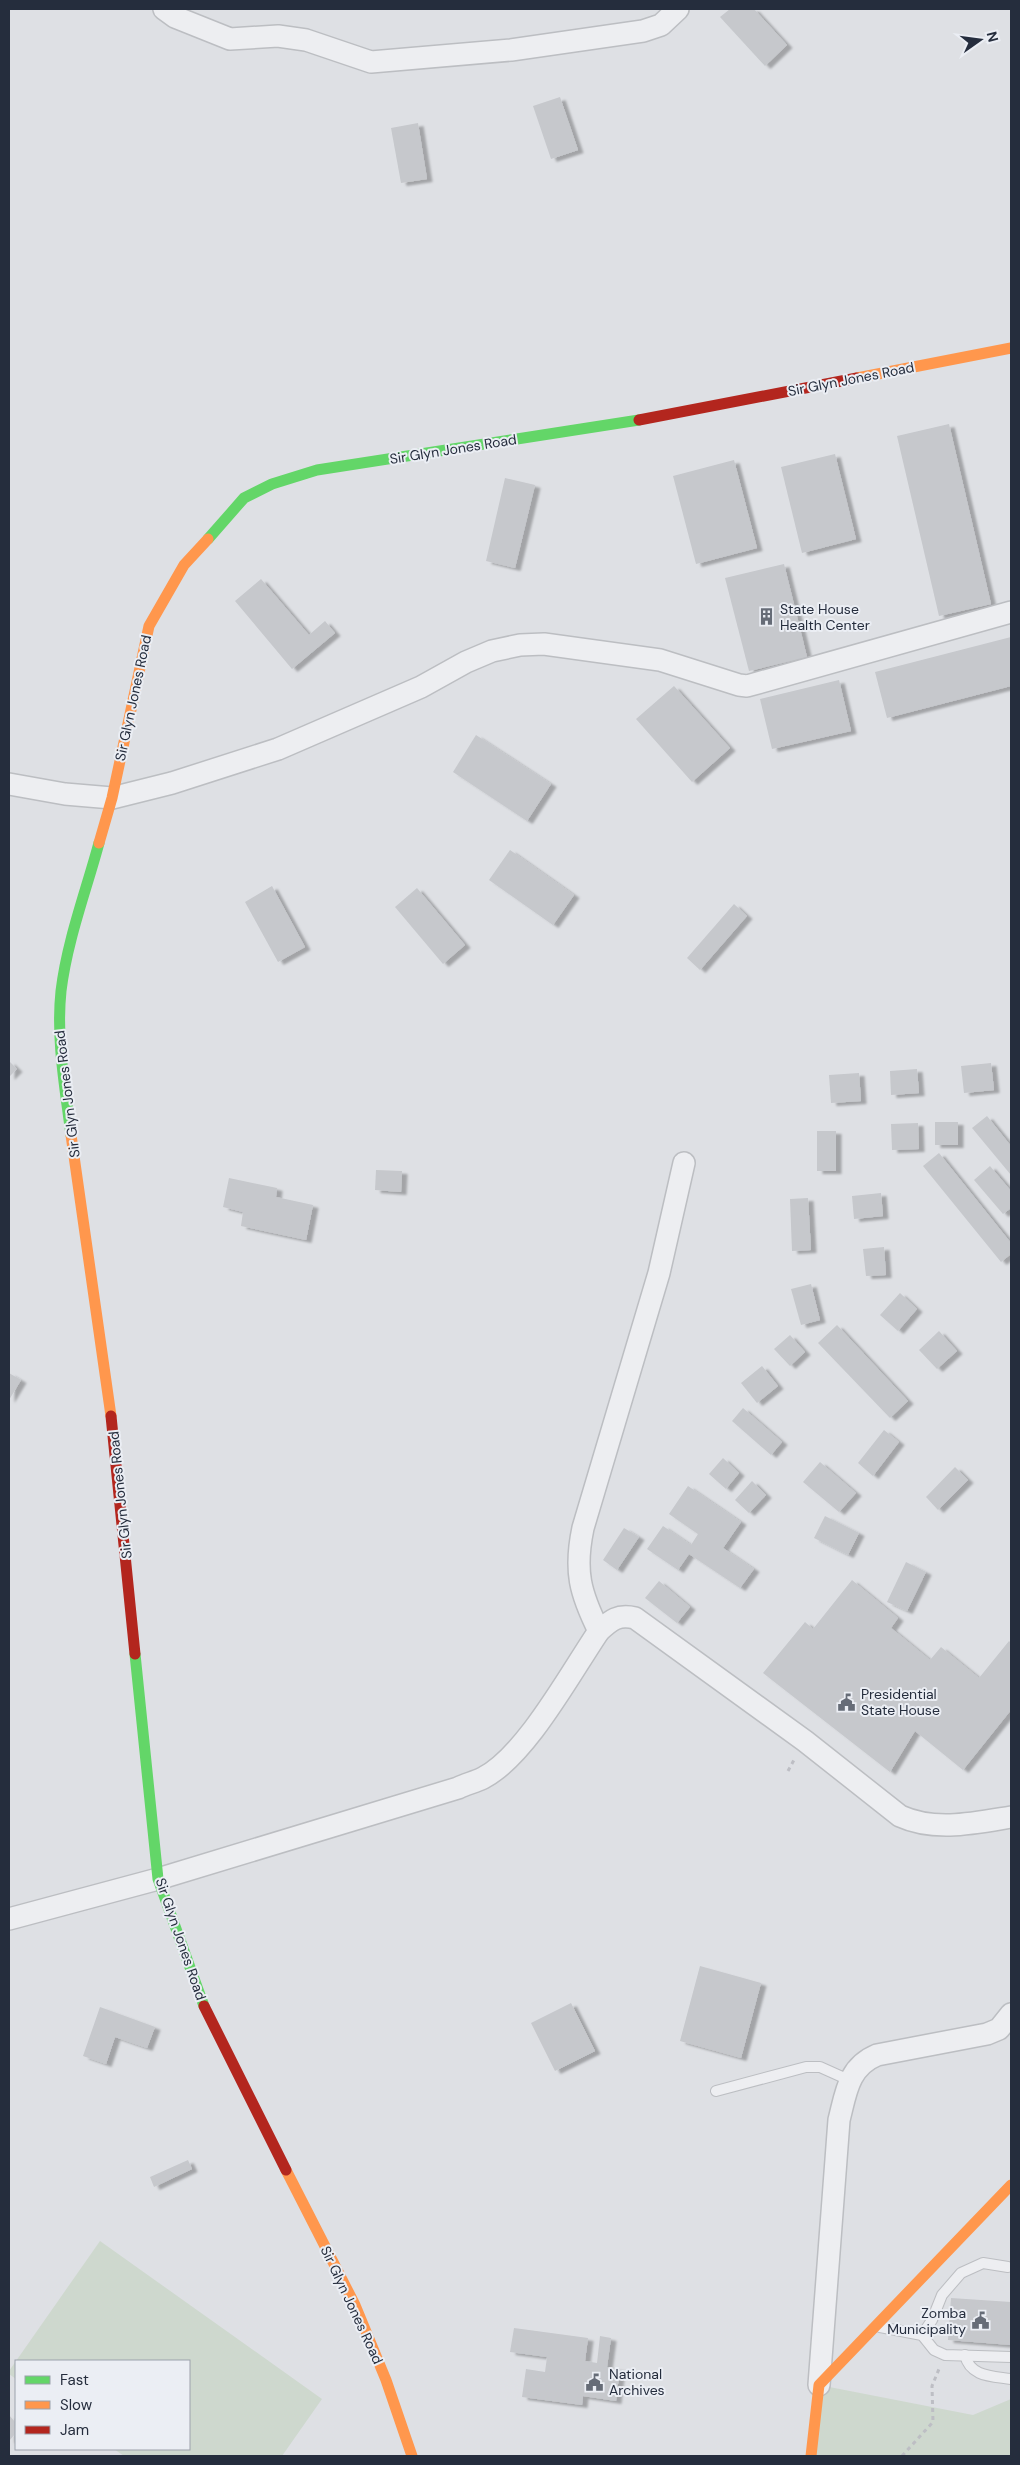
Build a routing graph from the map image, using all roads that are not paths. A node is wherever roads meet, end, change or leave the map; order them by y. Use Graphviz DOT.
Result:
graph roads {
  1 [pos="164,9"];
  2 [pos="678,9"];
  3 [pos="1011,348"];
  4 [pos="1011,612"];
  5 [pos="9,784"];
  6 [pos="112,798"];
  7 [pos="684,1163"];
  8 [pos="599,1632"];
  9 [pos="1011,1817"];
  10 [pos="158,1879"];
  11 [pos="9,1918"];
  12 [pos="1011,2014"];
  13 [pos="849,2080"];
  14 [pos="716,2091"];
  15 [pos="1011,2185"];
  16 [pos="1008,2267"];
  17 [pos="877,2326"];
  18 [pos="922,2334"];
  19 [pos="965,2355"];
  20 [pos="1011,2357"];
  21 [pos="1011,2379"];
  22 [pos="819,2384"];
  23 [pos="412,2456"];
  24 [pos="811,2456"];
  1 -- 2 [label="street"];
  3 -- 6 [label="street, Sir Glyn Jones Road"];
  4 -- 6 [label="street"];
  5 -- 6 [label="street"];
  6 -- 10 [label="street, Sir Glyn Jones Road"];
  7 -- 8 [label="street"];
  8 -- 9 [label="street"];
  8 -- 10 [label="street"];
  10 -- 11 [label="street"];
  10 -- 23 [label="street, Sir Glyn Jones Road"];
  12 -- 13 [label="street"];
  13 -- 14 [label="lane"];
  13 -- 22 [label="street"];
  15 -- 17 [label="street"];
  16 -- 18 [label="lane"];
  17 -- 18 [label="lane"];
  17 -- 22 [label="street"];
  18 -- 19 [label="lane"];
  19 -- 20 [label="lane"];
  19 -- 21 [label="lane"];
  22 -- 24 [label="street"];
}
